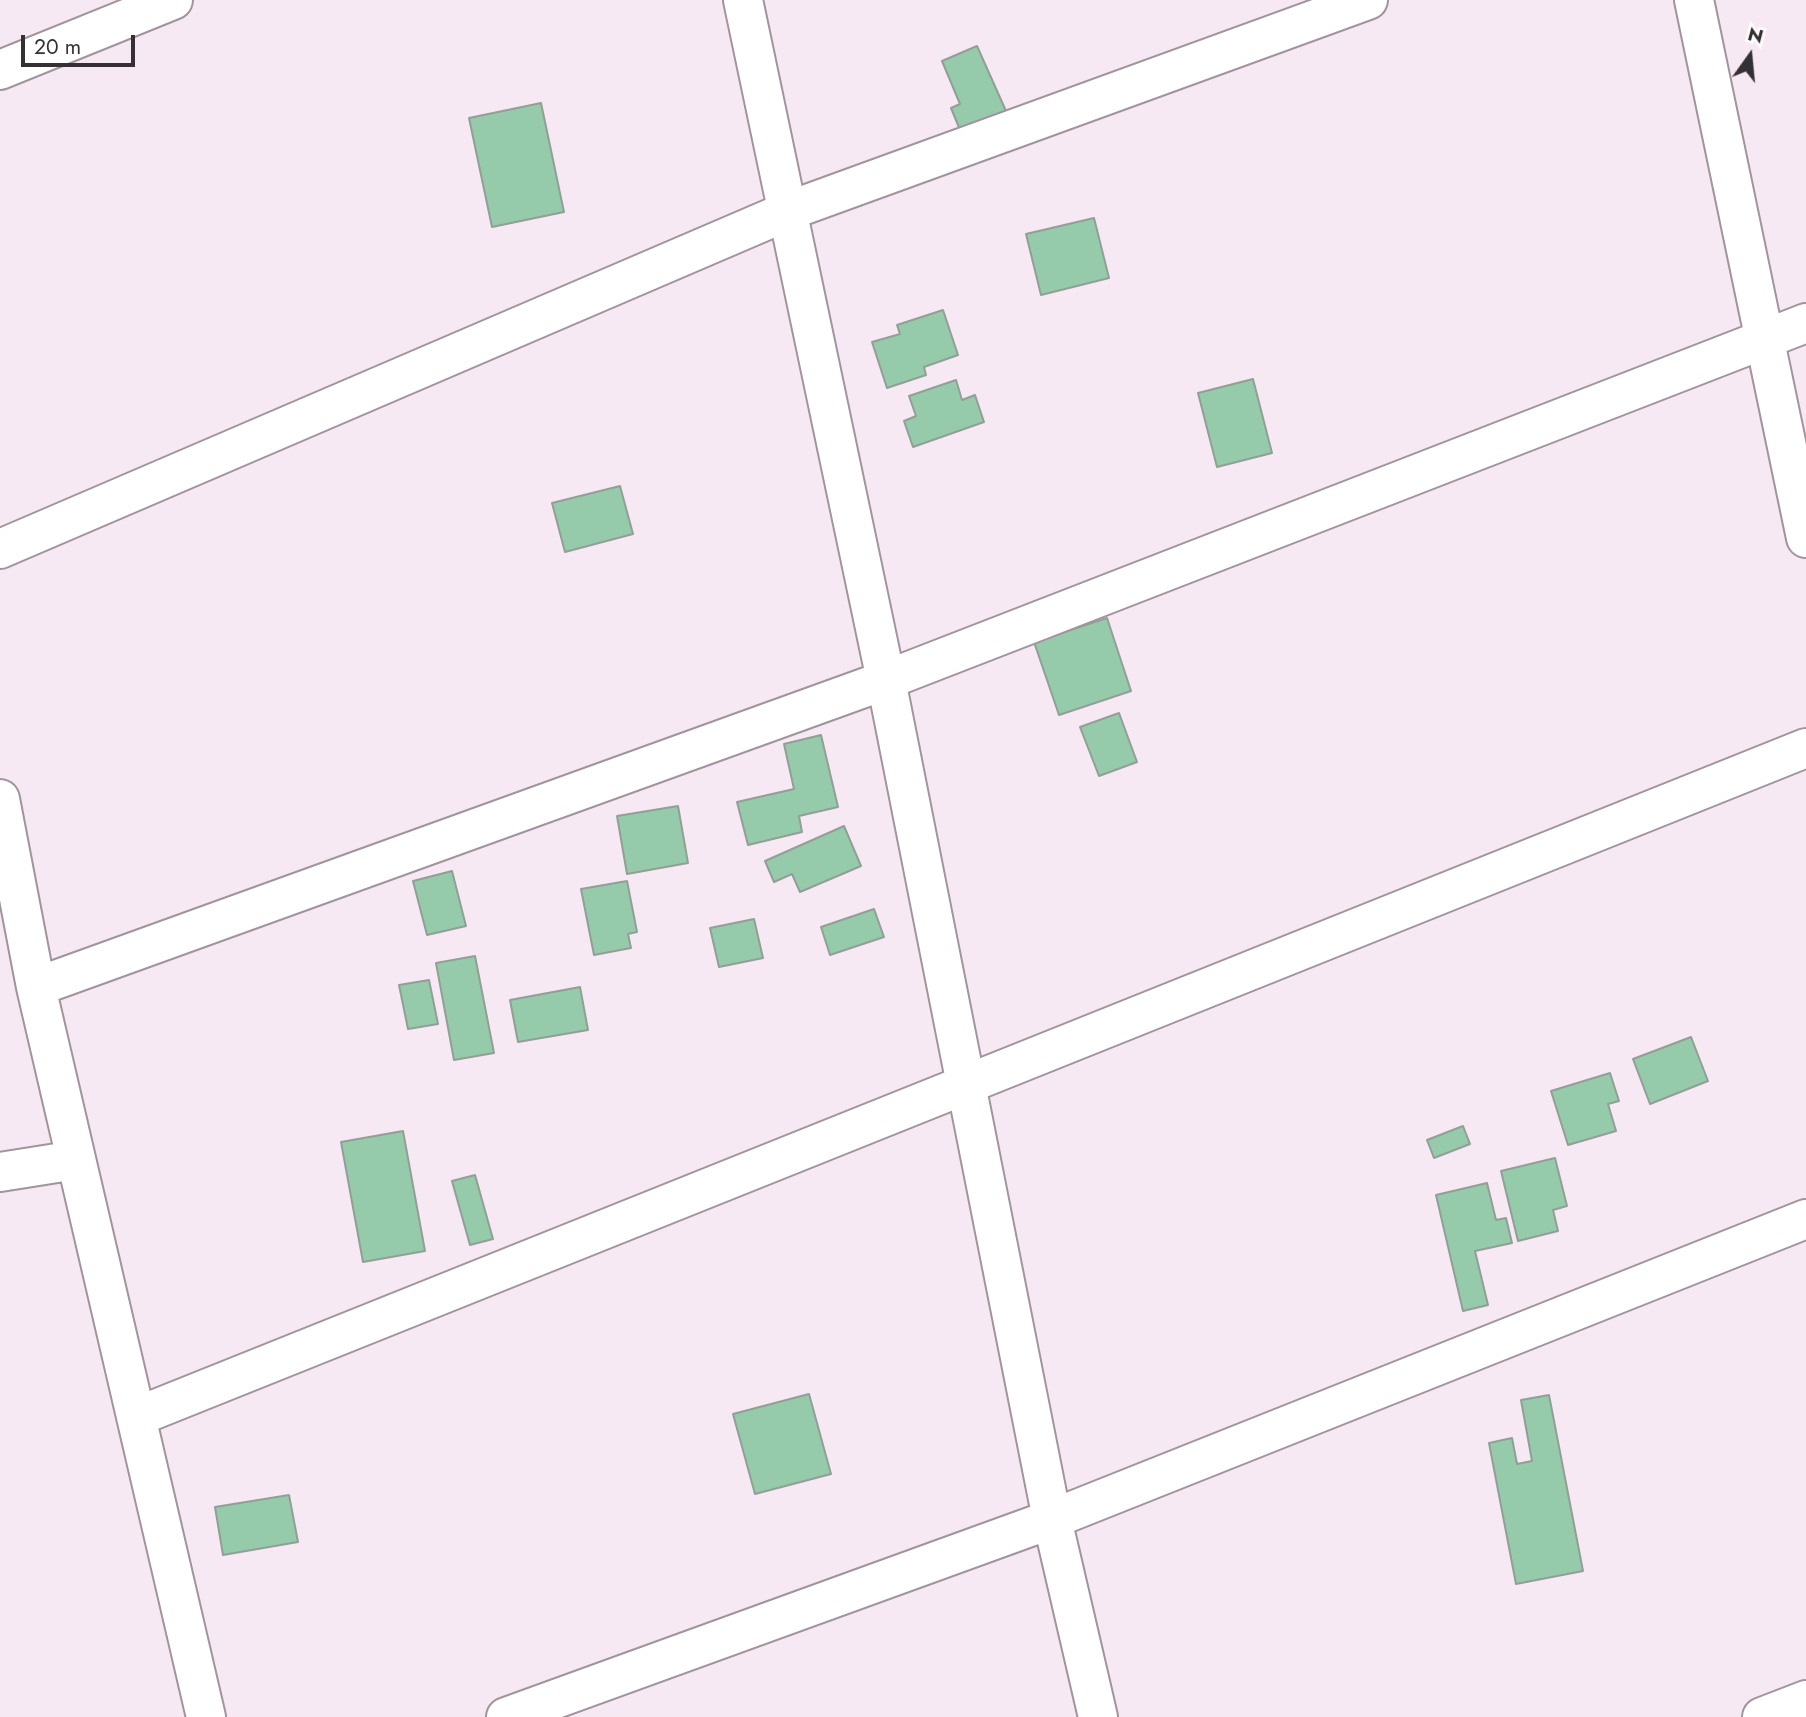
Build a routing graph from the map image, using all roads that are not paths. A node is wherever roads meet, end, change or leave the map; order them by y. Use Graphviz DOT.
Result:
graph roads {
  1 [pos="173,0"];
  2 [pos="743,0"];
  3 [pos="1368,0"];
  4 [pos="1693,0"];
  5 [pos="0,70"];
  6 [pos="788,211"];
  7 [pos="1806,323"];
  8 [pos="1765,340"];
  9 [pos="1806,538"];
  10 [pos="0,549"];
  11 [pos="886,680"];
  12 [pos="1806,748"];
  13 [pos="0,799"];
  14 [pos="36,987"];
  15 [pos="966,1084"];
  16 [pos="76,1160"];
  17 [pos="0,1172"];
  18 [pos="1806,1220"];
  19 [pos="136,1417"];
  20 [pos="1052,1519"];
  21 [pos="1806,1700"];
  22 [pos="206,1717"];
  23 [pos="506,1717"];
  24 [pos="1098,1717"];
  25 [pos="1762,1717"];
  1 -- 5 [label="street"];
  2 -- 6 [label="street"];
  3 -- 6 [label="street"];
  4 -- 8 [label="street"];
  6 -- 10 [label="street"];
  6 -- 11 [label="street"];
  7 -- 8 [label="street"];
  8 -- 9 [label="street"];
  8 -- 11 [label="street"];
  11 -- 14 [label="street"];
  11 -- 15 [label="street"];
  12 -- 15 [label="street"];
  13 -- 14 [label="street"];
  14 -- 16 [label="street"];
  15 -- 19 [label="street"];
  15 -- 20 [label="street"];
  16 -- 17 [label="street"];
  16 -- 19 [label="street"];
  18 -- 20 [label="street"];
  19 -- 22 [label="street"];
  20 -- 23 [label="street"];
  20 -- 24 [label="street"];
  21 -- 25 [label="street"];
}
